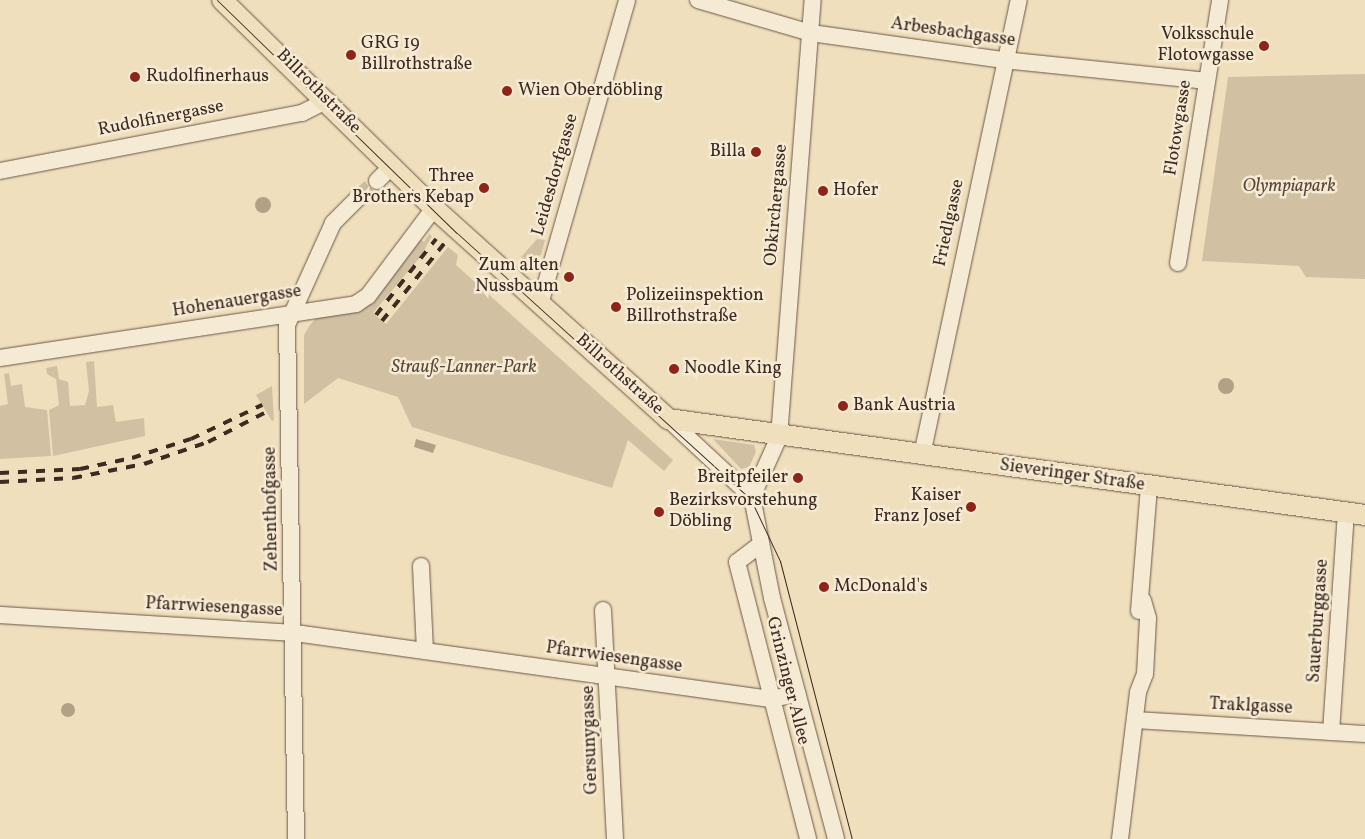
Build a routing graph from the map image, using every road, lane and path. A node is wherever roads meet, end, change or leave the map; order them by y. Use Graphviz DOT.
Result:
graph roads {
  1 [pos="222,0"];
  2 [pos="627,0"];
  3 [pos="698,0"];
  4 [pos="813,0"];
  5 [pos="1019,0"];
  6 [pos="1220,0"];
  7 [pos="811,33"];
  8 [pos="1004,60"];
  9 [pos="1207,81"];
  10 [pos="327,100"];
  11 [pos="392,166"];
  12 [pos="0,170"];
  13 [pos="377,180"];
  14 [pos="358,198"];
  15 [pos="434,208"];
  16 [pos="1178,263"];
  17 [pos="540,304"];
  18 [pos="291,314"];
  19 [pos="0,358"];
  20 [pos="668,419"];
  21 [pos="779,437"];
  22 [pos="922,456"];
  23 [pos="1149,486"];
  24 [pos="752,497"];
  25 [pos="1356,514"];
  26 [pos="761,544"];
  27 [pos="422,566"];
  28 [pos="604,610"];
  29 [pos="0,615"];
  30 [pos="295,633"];
  31 [pos="425,651"];
  32 [pos="608,677"];
  33 [pos="798,694"];
  34 [pos="770,699"];
  35 [pos="1135,720"];
  36 [pos="1331,732"];
  37 [pos="1365,734"];
  38 [pos="296,839"];
  39 [pos="615,839"];
  40 [pos="808,839"];
  41 [pos="836,839"];
  42 [pos="1120,839"];
  1 -- 10 [label="main road, Billrothstraße"];
  2 -- 17 [label="street, Leidesdorfgasse"];
  3 -- 7 [label="street, Arbesbachgasse"];
  4 -- 7 [label="street, Obkirchergasse"];
  5 -- 8 [label="street, Friedlgasse"];
  6 -- 9 [label="street, Flotowgasse"];
  7 -- 8 [label="street, Arbesbachgasse"];
  7 -- 21 [label="street, Obkirchergasse"];
  8 -- 9 [label="street, Arbesbachgasse"];
  8 -- 22 [label="street, Friedlgasse"];
  9 -- 16 [label="street, Flotowgasse"];
  10 -- 11 [label="main road, Billrothstraße"];
  10 -- 12 [label="street, Rudolfinergasse"];
  11 -- 13 [label="street"];
  11 -- 15 [label="main road, Billrothstraße"];
  14 -- 18 [label="street, Zehenthofgasse"];
  15 -- 17 [label="main road, Billrothstraße"];
  15 -- 18 [label="street, Hohenauergasse"];
  17 -- 20 [label="main road, Billrothstraße"];
  18 -- 19 [label="street, Hohenauergasse"];
  18 -- 30 [label="street, Zehenthofgasse"];
  20 -- 21 [label="main road, Billrothstraße"];
  20 -- 24 [label="street"];
  21 -- 22 [label="main road, Sieveringer Straße"];
  21 -- 24 [label="street, Obkirchergasse"];
  22 -- 23 [label="main road, Sieveringer Straße"];
  23 -- 25 [label="main road, Sieveringer Straße"];
  23 -- 35 [label="street"];
  24 -- 26 [label="street, Grinzinger Allee"];
  25 -- 36 [label="street, Sauerburggasse"];
  26 -- 33 [label="street, Grinzinger Allee"];
  26 -- 34 [label="street, Grinzinger Allee"];
  27 -- 31 [label="street"];
  28 -- 32 [label="street, Gersunygasse"];
  29 -- 30 [label="street, Pfarrwiesengasse"];
  30 -- 31 [label="street, Pfarrwiesengasse"];
  30 -- 38 [label="street, Zehenthofgasse"];
  31 -- 32 [label="street, Pfarrwiesengasse"];
  32 -- 34 [label="street, Pfarrwiesengasse"];
  32 -- 39 [label="street, Gersunygasse"];
  33 -- 34 [label="street, Pfarrwiesengasse"];
  33 -- 41 [label="street, Grinzinger Allee"];
  34 -- 40 [label="street, Grinzinger Allee"];
  35 -- 36 [label="street, Traklgasse"];
  35 -- 42 [label="street"];
  36 -- 37 [label="street, Traklgasse"];
}
